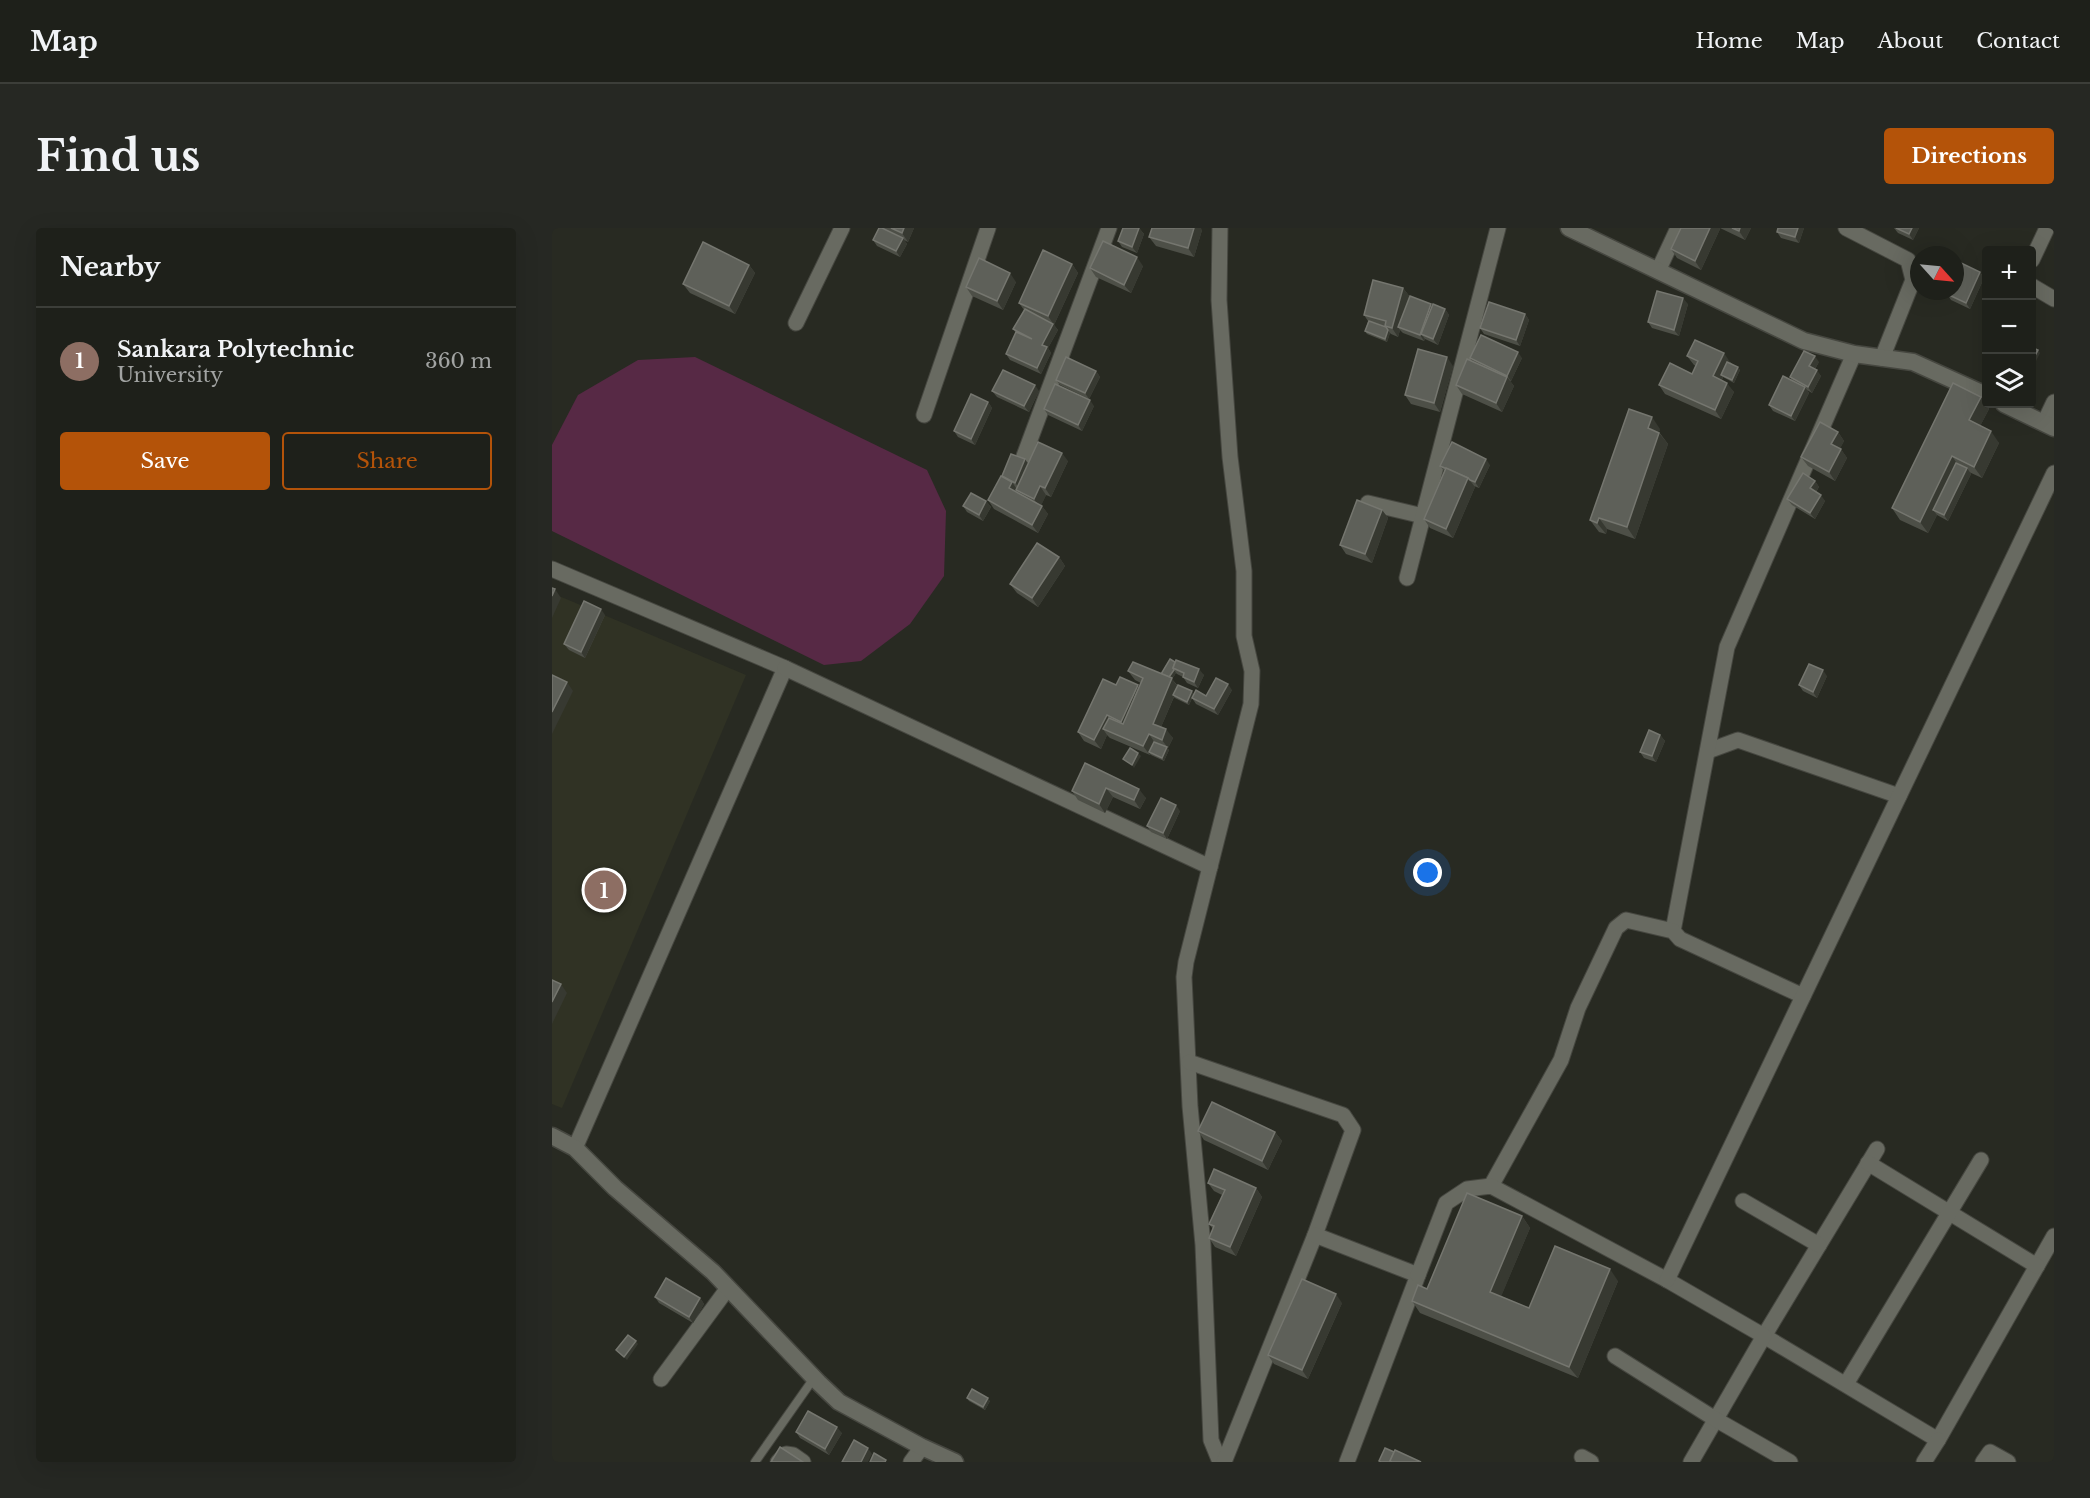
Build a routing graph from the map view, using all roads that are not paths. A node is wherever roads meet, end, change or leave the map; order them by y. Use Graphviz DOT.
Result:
graph roads {
  1 [pos="842,228"];
  2 [pos="988,228"];
  3 [pos="1109,228"];
  4 [pos="1220,228"];
  5 [pos="1498,228"];
  6 [pos="1569,228"];
  7 [pos="1678,228"];
  8 [pos="1846,228"];
  9 [pos="2047,228"];
  10 [pos="2036,250"];
  11 [pos="1658,270"];
  12 [pos="2036,289"];
  13 [pos="2054,299"];
  14 [pos="796,324"];
  15 [pos="1854,354"];
  16 [pos="1882,358"];
  17 [pos="1982,393"];
  18 [pos="2054,402"];
  19 [pos="2013,408"];
  20 [pos="924,415"];
  21 [pos="2049,425"];
  22 [pos="1024,456"];
  23 [pos="2054,473"];
  24 [pos="1368,503"];
  25 [pos="1423,516"];
  26 [pos="552,569"];
  27 [pos="1407,578"];
  28 [pos="785,668"];
  29 [pos="1708,751"];
  30 [pos="1899,796"];
  31 [pos="1210,867"];
  32 [pos="1673,931"];
  33 [pos="1803,996"];
  34 [pos="1189,1062"];
  35 [pos="552,1136"];
  36 [pos="575,1148"];
  37 [pos="1877,1149"];
  38 [pos="1981,1160"];
  39 [pos="1868,1163"];
  40 [pos="1491,1186"];
  41 [pos="1743,1201"];
  42 [pos="1949,1213"];
  43 [pos="1315,1235"];
  44 [pos="2054,1236"];
  45 [pos="1819,1245"];
  46 [pos="2037,1266"];
  47 [pos="1418,1275"];
  48 [pos="1667,1280"];
  49 [pos="728,1288"];
  50 [pos="1764,1336"];
  51 [pos="1615,1356"];
  52 [pos="814,1378"];
  53 [pos="661,1379"];
  54 [pos="1846,1384"];
  55 [pos="1715,1419"];
  56 [pos="1938,1440"];
  57 [pos="922,1447"];
  58 [pos="755,1462"];
  59 [pos="778,1462"];
  60 [pos="803,1462"];
  61 [pos="911,1462"];
  62 [pos="956,1462"];
  63 [pos="1222,1462"];
  64 [pos="1347,1462"];
  65 [pos="1690,1462"];
  66 [pos="1790,1462"];
  67 [pos="1924,1462"];
  68 [pos="1983,1462"];
  69 [pos="2008,1462"];
  1 -- 14 [label="street"];
  2 -- 20 [label="street"];
  3 -- 22 [label="street"];
  4 -- 31 [label="street"];
  5 -- 25 [label="street"];
  6 -- 11 [label="street"];
  7 -- 11 [label="street"];
  8 -- 16 [label="street"];
  9 -- 10 [label="street"];
  11 -- 15 [label="street"];
  12 -- 13 [label="street"];
  15 -- 16 [label="street"];
  15 -- 29 [label="street"];
  16 -- 17 [label="street"];
  18 -- 21 [label="street"];
  19 -- 21 [label="street"];
  23 -- 30 [label="street"];
  24 -- 25 [label="street"];
  25 -- 27 [label="street"];
  26 -- 28 [label="street"];
  28 -- 31 [label="street"];
  28 -- 36 [label="street"];
  29 -- 30 [label="street"];
  29 -- 32 [label="street"];
  30 -- 33 [label="street"];
  31 -- 34 [label="street"];
  32 -- 33 [label="street"];
  32 -- 40 [label="street"];
  33 -- 48 [label="street"];
  34 -- 43 [label="street"];
  34 -- 63 [label="street"];
  35 -- 36 [label="street"];
  36 -- 49 [label="street"];
  37 -- 39 [label="street"];
  38 -- 42 [label="street"];
  39 -- 42 [label="street"];
  39 -- 45 [label="street"];
  40 -- 47 [label="street"];
  40 -- 48 [label="street"];
  41 -- 45 [label="street"];
  42 -- 46 [label="street"];
  42 -- 54 [label="street"];
  43 -- 47 [label="street"];
  43 -- 63 [label="street"];
  44 -- 46 [label="street"];
  45 -- 50 [label="street"];
  46 -- 56 [label="street"];
  47 -- 64 [label="street"];
  48 -- 50 [label="street"];
  49 -- 52 [label="street"];
  49 -- 53 [label="street"];
  50 -- 54 [label="street"];
  50 -- 55 [label="street"];
  51 -- 55 [label="street"];
  52 -- 57 [label="street"];
  52 -- 58 [label="lane"];
  54 -- 56 [label="street"];
  55 -- 65 [label="street"];
  55 -- 66 [label="street"];
  56 -- 67 [label="street"];
  57 -- 61 [label="street"];
  57 -- 62 [label="street"];
  59 -- 60 [label="street"];
  68 -- 69 [label="street"];
}
